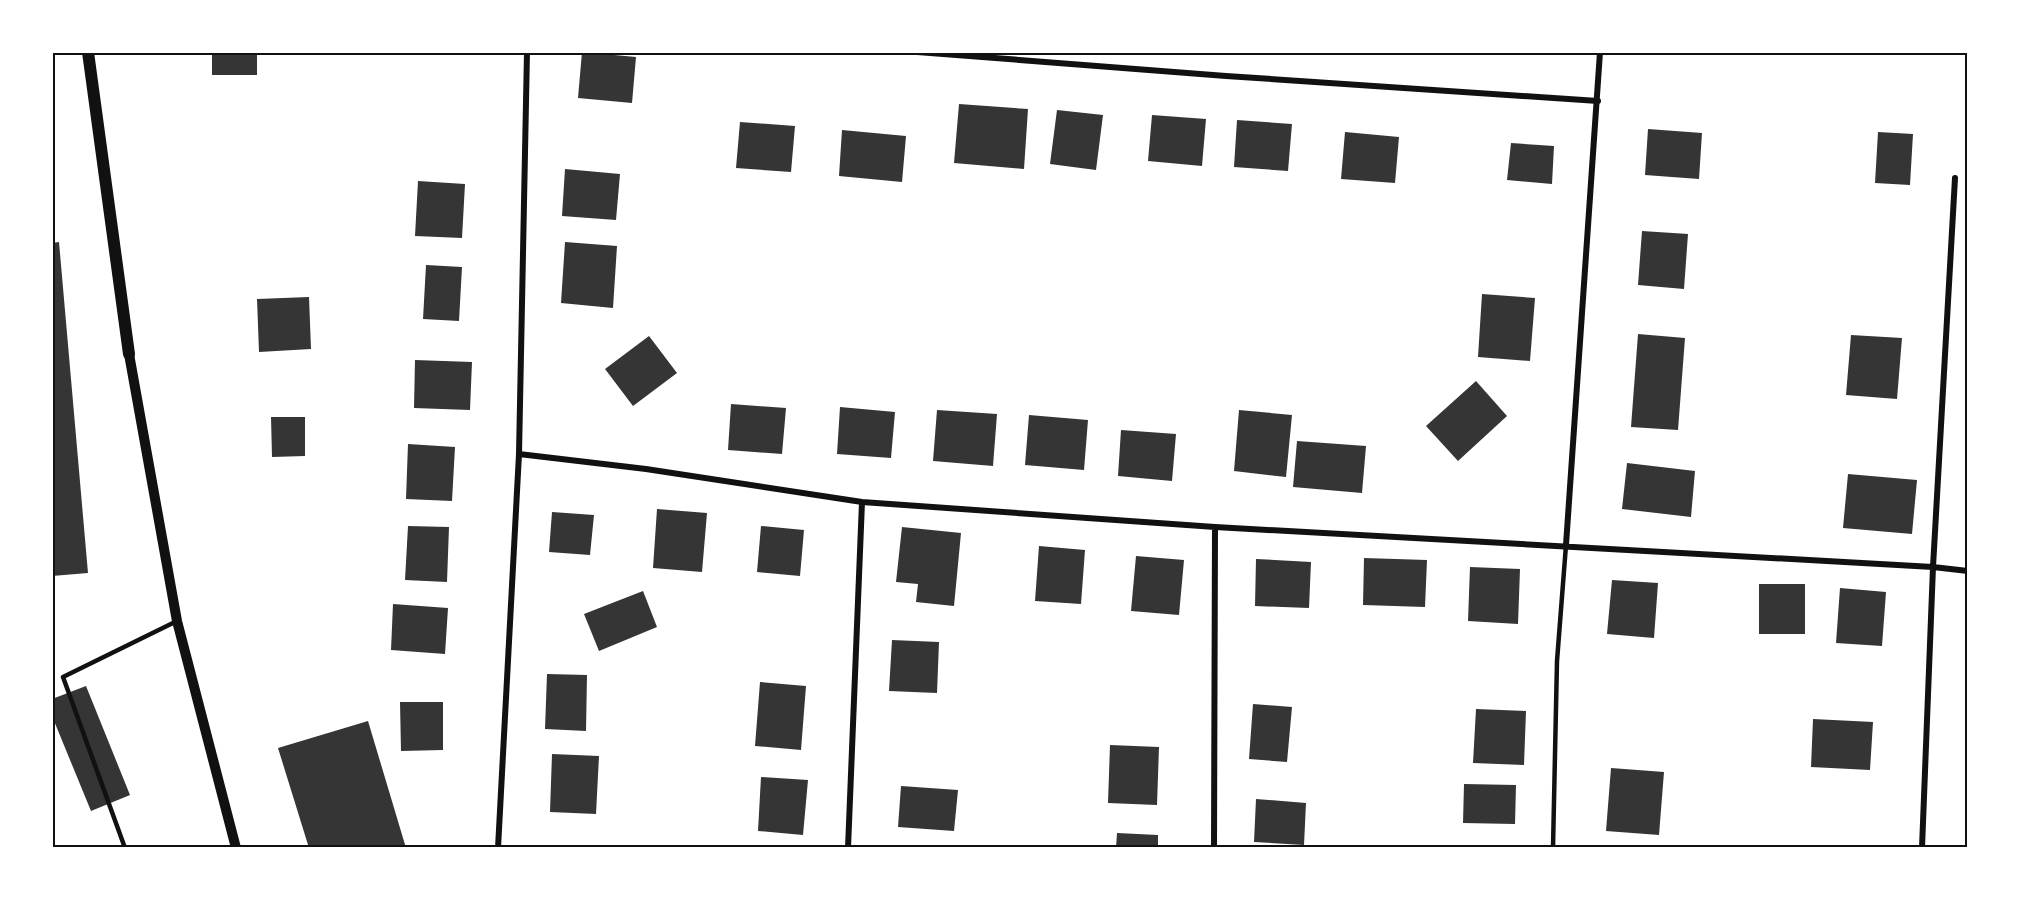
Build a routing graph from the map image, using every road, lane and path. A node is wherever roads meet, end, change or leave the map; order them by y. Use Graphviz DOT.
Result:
graph roads {
  1 [pos="88,52"];
  2 [pos="527,52"];
  3 [pos="917,52"];
  4 [pos="1600,52"];
  5 [pos="1598,100"];
  6 [pos="1955,178"];
  7 [pos="129,354"];
  8 [pos="519,454"];
  9 [pos="862,502"];
  10 [pos="1215,527"];
  11 [pos="1566,545"];
  12 [pos="1933,567"];
  13 [pos="1968,571"];
  14 [pos="177,621"];
  15 [pos="125,848"];
  16 [pos="236,848"];
  17 [pos="498,848"];
  18 [pos="848,848"];
  19 [pos="1214,848"];
  20 [pos="1553,848"];
  21 [pos="1922,848"];
  1 -- 7 [label="main road"];
  2 -- 8 [label="street"];
  3 -- 5 [label="street"];
  4 -- 5 [label="street"];
  5 -- 11 [label="street"];
  6 -- 12 [label="street"];
  7 -- 14 [label="street"];
  8 -- 9 [label="street"];
  8 -- 17 [label="street"];
  9 -- 10 [label="street"];
  9 -- 18 [label="street"];
  10 -- 11 [label="street"];
  10 -- 19 [label="street"];
  11 -- 12 [label="street"];
  11 -- 20 [label="lane"];
  12 -- 13 [label="street"];
  12 -- 21 [label="street"];
  14 -- 15 [label="lane"];
  14 -- 16 [label="street"];
}
